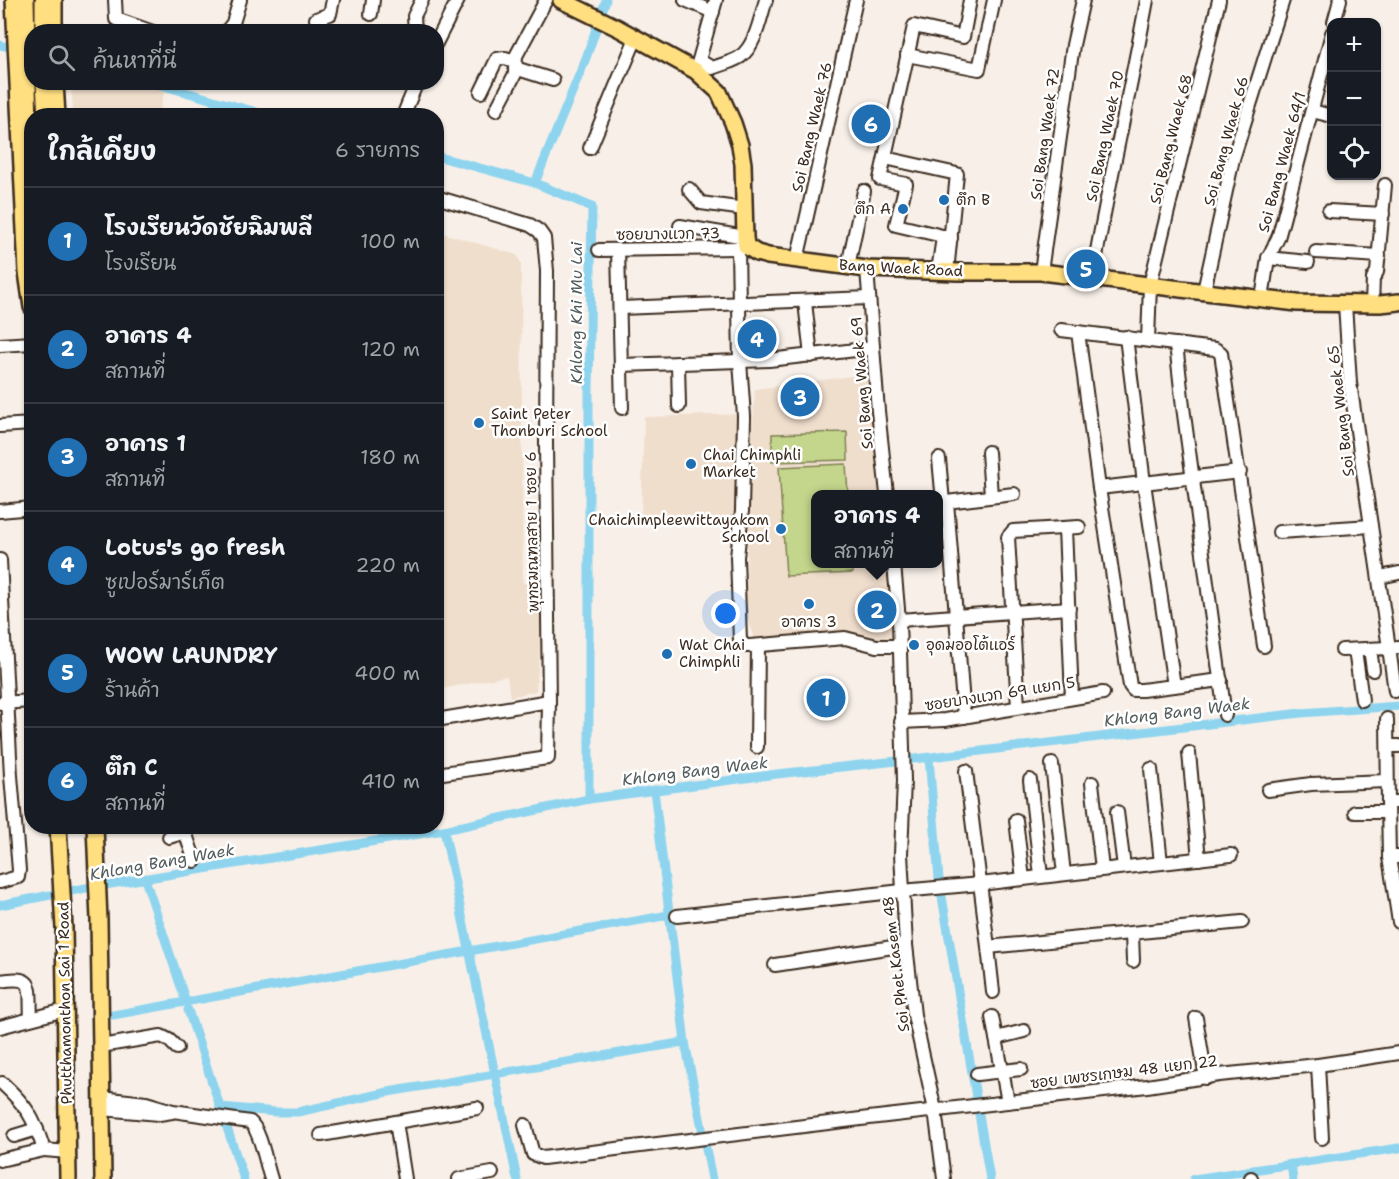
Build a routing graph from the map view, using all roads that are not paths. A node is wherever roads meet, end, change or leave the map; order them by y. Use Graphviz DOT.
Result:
graph roads {
  1 [pos="14,0"];
  2 [pos="26,0"];
  3 [pos="43,0"];
  4 [pos="54,0"];
  5 [pos="115,0"];
  6 [pos="240,0"];
  7 [pos="333,0"];
  8 [pos="373,0"];
  9 [pos="422,0"];
  10 [pos="458,0"];
  11 [pos="546,0"];
  12 [pos="685,0"];
  13 [pos="766,0"];
  14 [pos="856,0"];
  15 [pos="970,0"];
  16 [pos="994,0"];
  17 [pos="1083,0"];
  18 [pos="1147,0"];
  19 [pos="1219,0"];
  20 [pos="1283,0"];
  21 [pos="1340,0"];
  22 [pos="566,2"];
  23 [pos="715,6"];
  24 [pos="370,14"];
  25 [pos="1335,18"];
  26 [pos="316,19"];
  27 [pos="25,24"];
  28 [pos="49,24"];
  29 [pos="51,24"];
  30 [pos="130,24"];
  31 [pos="232,24"];
  32 [pos="414,24"];
  33 [pos="444,27"];
  34 [pos="24,36"];
  35 [pos="636,38"];
  36 [pos="1327,52"];
  37 [pos="907,55"];
  38 [pos="515,65"];
  39 [pos="698,66"];
  40 [pos="22,73"];
  41 [pos="553,80"];
  42 [pos="51,90"];
  43 [pos="53,90"];
  44 [pos="414,90"];
  45 [pos="481,92"];
  46 [pos="25,108"];
  47 [pos="48,108"];
  48 [pos="56,108"];
  49 [pos="406,108"];
  50 [pos="496,110"];
  51 [pos="1312,111"];
  52 [pos="1327,115"];
  53 [pos="590,148"];
  54 [pos="24,153"];
  55 [pos="885,158"];
  56 [pos="1385,185"];
  57 [pos="689,189"];
  58 [pos="864,191"];
  59 [pos="444,199"];
  60 [pos="744,209"];
  61 [pos="1329,211"];
  62 [pos="1383,214"];
  63 [pos="680,226"];
  64 [pos="947,237"];
  65 [pos="743,243"];
  66 [pos="599,250"];
  67 [pos="618,250"];
  68 [pos="1379,256"];
  69 [pos="1268,258"];
  70 [pos="797,260"];
  71 [pos="848,266"];
  72 [pos="867,269"];
  73 [pos="942,272"];
  74 [pos="1041,272"];
  75 [pos="1092,279"];
  76 [pos="1150,285"];
  77 [pos="1204,291"];
  78 [pos="869,298"];
  79 [pos="1262,299"];
  80 [pos="805,302"];
  81 [pos="1399,302"];
  82 [pos="739,304"];
  83 [pos="1345,304"];
  84 [pos="1376,304"];
  85 [pos="620,308"];
  86 [pos="1061,330"];
  87 [pos="1078,332"];
  88 [pos="1126,337"];
  89 [pos="1148,340"];
  90 [pos="24,344"];
  91 [pos="1176,344"];
  92 [pos="0,345"];
  93 [pos="873,348"];
  94 [pos="812,356"];
  95 [pos="740,362"];
  96 [pos="678,363"];
  97 [pos="621,365"];
  98 [pos="680,406"];
  99 [pos="622,408"];
  100 [pos="24,424"];
  101 [pos="0,426"];
  102 [pos="988,452"];
  103 [pos="939,459"];
  104 [pos="1240,472"];
  105 [pos="1192,477"];
  106 [pos="1144,483"];
  107 [pos="1099,488"];
  108 [pos="887,490"];
  109 [pos="942,490"];
  110 [pos="1014,494"];
  111 [pos="991,496"];
  112 [pos="943,502"];
  113 [pos="24,509"];
  114 [pos="0,511"];
  115 [pos="1371,526"];
  116 [pos="1079,527"];
  117 [pos="1065,528"];
  118 [pos="1279,532"];
  119 [pos="0,560"];
  120 [pos="894,568"];
  121 [pos="1399,573"];
  122 [pos="1380,577"];
  123 [pos="1069,608"];
  124 [pos="1012,612"];
  125 [pos="957,616"];
  126 [pos="899,620"];
  127 [pos="758,645"];
  128 [pos="900,646"];
  129 [pos="1263,646"];
  130 [pos="1394,648"];
  131 [pos="1370,649"];
  132 [pos="1373,670"];
  133 [pos="1221,680"];
  134 [pos="1174,686"];
  135 [pos="1395,691"];
  136 [pos="1103,693"];
  137 [pos="1072,698"];
  138 [pos="1362,700"];
  139 [pos="549,701"];
  140 [pos="24,702"];
  141 [pos="4,703"];
  142 [pos="1018,707"];
  143 [pos="1225,715"];
  144 [pos="964,717"];
  145 [pos="444,719"];
  146 [pos="1387,719"];
  147 [pos="901,722"];
  148 [pos="757,747"];
  149 [pos="1189,753"];
  150 [pos="1052,764"];
  151 [pos="1150,769"];
  152 [pos="966,771"];
  153 [pos="444,773"];
  154 [pos="6,777"];
  155 [pos="1030,780"];
  156 [pos="1387,781"];
  157 [pos="1092,783"];
  158 [pos="1268,789"];
  159 [pos="1392,805"];
  160 [pos="1117,812"];
  161 [pos="1355,812"];
  162 [pos="1016,820"];
  163 [pos="59,834"];
  164 [pos="95,834"];
  165 [pos="175,834"];
  166 [pos="186,834"];
  167 [pos="169,837"];
  168 [pos="1231,855"];
  169 [pos="1394,857"];
  170 [pos="1199,859"];
  171 [pos="195,861"];
  172 [pos="1161,863"];
  173 [pos="1124,867"];
  174 [pos="1102,869"];
  175 [pos="1064,874"];
  176 [pos="1041,876"];
  177 [pos="1023,879"];
  178 [pos="0,882"];
  179 [pos="980,884"];
  180 [pos="902,891"];
  181 [pos="677,916"];
  182 [pos="1242,922"];
  183 [pos="1399,922"];
  184 [pos="1132,934"];
  185 [pos="906,945"];
  186 [pos="988,947"];
  187 [pos="1133,961"];
  188 [pos="775,965"];
  189 [pos="0,981"];
  190 [pos="993,992"];
  191 [pos="65,1010"];
  192 [pos="992,1017"];
  193 [pos="31,1018"];
  194 [pos="1196,1018"];
  195 [pos="0,1027"];
  196 [pos="1024,1031"];
  197 [pos="996,1038"];
  198 [pos="101,1046"];
  199 [pos="177,1048"];
  200 [pos="1399,1053"];
  201 [pos="1318,1065"];
  202 [pos="1021,1069"];
  203 [pos="1002,1071"];
  204 [pos="977,1074"];
  205 [pos="1206,1078"];
  206 [pos="2,1083"];
  207 [pos="1008,1102"];
  208 [pos="102,1103"];
  209 [pos="477,1108"];
  210 [pos="935,1110"];
  211 [pos="396,1122"];
  212 [pos="525,1125"];
  213 [pos="321,1136"];
  214 [pos="1322,1138"];
  215 [pos="38,1152"];
  216 [pos="68,1152"];
  217 [pos="0,1160"];
  218 [pos="492,1173"];
  219 [pos="68,1179"];
  220 [pos="103,1179"];
  221 [pos="271,1179"];
  222 [pos="405,1179"];
  223 [pos="459,1179"];
  224 [pos="944,1179"];
  1 -- 40 [label="main road"];
  2 -- 27 [label="main road"];
  3 -- 28 [label="main road"];
  4 -- 29 [label="main road"];
  5 -- 30 [label="street"];
  6 -- 31 [label="street"];
  7 -- 26 [label="street"];
  8 -- 24 [label="street"];
  9 -- 32 [label="street"];
  10 -- 33 [label="street"];
  11 -- 38 [label="street"];
  12 -- 23 [label="street"];
  13 -- 39 [label="street"];
  14 -- 70 [label="street, Soi Bang Waek 76"];
  15 -- 37 [label="street"];
  16 -- 37 [label="street"];
  17 -- 74 [label="street, Soi Bang Waek 72"];
  18 -- 75 [label="street, Soi Bang Waek 70"];
  19 -- 76 [label="street, Soi Bang Waek 68"];
  20 -- 77 [label="street, Soi Bang Waek 66"];
  21 -- 25 [label="street"];
  22 -- 35 [label="main road"];
  23 -- 39 [label="street"];
  34 -- 40 [label="main road"];
  35 -- 39 [label="main road"];
  35 -- 53 [label="street"];
  36 -- 51 [label="street, Soi Bang Waek 64/1"];
  37 -- 55 [label="street"];
  38 -- 41 [label="street"];
  38 -- 45 [label="street"];
  38 -- 50 [label="street"];
  39 -- 60 [label="main road"];
  40 -- 46 [label="main road"];
  40 -- 54 [label="main road"];
  42 -- 47 [label="main road"];
  43 -- 48 [label="main road"];
  44 -- 49 [label="street"];
  51 -- 52 [label="street"];
  51 -- 69 [label="street, Soi Bang Waek 64/1"];
  55 -- 64 [label="street"];
  55 -- 64 [label="street"];
  56 -- 62 [label="street"];
  57 -- 60 [label="street"];
  58 -- 71 [label="street"];
  59 -- 139 [label="street, พุทธมณฑลสาย 1 ซอย 6"];
  60 -- 65 [label="main road"];
  61 -- 62 [label="street"];
  62 -- 68 [label="street"];
  63 -- 65 [label="street"];
  64 -- 73 [label="street"];
  65 -- 67 [label="street, ซอยบางแวก 73"];
  65 -- 70 [label="main road, Bang Waek Road"];
  65 -- 82 [label="street"];
  66 -- 67 [label="street, ซอยบางแวก 73"];
  67 -- 85 [label="street"];
  68 -- 69 [label="street"];
  68 -- 84 [label="street"];
  69 -- 79 [label="street, Soi Bang Waek 64/1"];
  70 -- 71 [label="main road, Bang Waek Road"];
  71 -- 72 [label="main road, Bang Waek Road"];
  72 -- 73 [label="main road, Bang Waek Road"];
  72 -- 78 [label="street, Soi Bang Waek 69"];
  73 -- 74 [label="main road, Bang Waek Road"];
  74 -- 75 [label="main road, Bang Waek Road"];
  75 -- 76 [label="main road, Bang Waek Road"];
  76 -- 77 [label="main road, Bang Waek Road"];
  76 -- 89 [label="street, Soi Bang Waek 68"];
  77 -- 79 [label="main road, Bang Waek Road"];
  78 -- 80 [label="street"];
  78 -- 93 [label="street, Soi Bang Waek 69"];
  79 -- 83 [label="main road, Bang Waek Road"];
  80 -- 82 [label="street"];
  80 -- 94 [label="street"];
  81 -- 84 [label="main road, Bang Waek Road"];
  82 -- 85 [label="street"];
  82 -- 95 [label="street"];
  83 -- 84 [label="main road, Bang Waek Road"];
  83 -- 115 [label="street, Soi Bang Waek 65"];
  85 -- 97 [label="street"];
  86 -- 87 [label="street"];
  87 -- 88 [label="street"];
  87 -- 107 [label="street"];
  88 -- 89 [label="street"];
  88 -- 106 [label="street"];
  89 -- 91 [label="street"];
  90 -- 92 [label="street"];
  91 -- 104 [label="street"];
  91 -- 105 [label="street"];
  93 -- 94 [label="street"];
  93 -- 108 [label="street, Soi Bang Waek 69"];
  94 -- 95 [label="street"];
  95 -- 96 [label="street"];
  95 -- 127 [label="street"];
  96 -- 97 [label="street"];
  96 -- 98 [label="street"];
  97 -- 99 [label="street"];
  100 -- 101 [label="street"];
  102 -- 111 [label="street"];
  103 -- 109 [label="street"];
  104 -- 105 [label="street"];
  104 -- 129 [label="street"];
  105 -- 106 [label="street"];
  105 -- 133 [label="street"];
  106 -- 107 [label="street"];
  106 -- 134 [label="street"];
  107 -- 134 [label="street"];
  110 -- 111 [label="street"];
  111 -- 112 [label="street"];
  112 -- 125 [label="street"];
  113 -- 114 [label="street"];
  115 -- 118 [label="street"];
  115 -- 122 [label="street, Soi Bang Waek 65"];
  116 -- 117 [label="street"];
  117 -- 123 [label="street"];
  117 -- 124 [label="street"];
  119 -- 141 [label="street"];
  120 -- 126 [label="street"];
  121 -- 122 [label="street"];
  122 -- 130 [label="street, Soi Bang Waek 65"];
  123 -- 124 [label="street"];
  123 -- 137 [label="street"];
  124 -- 125 [label="street"];
  124 -- 142 [label="street"];
  125 -- 126 [label="street"];
  125 -- 144 [label="street"];
  126 -- 128 [label="street"];
  127 -- 128 [label="street"];
  127 -- 148 [label="street"];
  128 -- 147 [label="street"];
  130 -- 131 [label="street"];
  130 -- 135 [label="street, Soi Bang Waek 65"];
  131 -- 132 [label="street"];
  131 -- 138 [label="street"];
  133 -- 134 [label="street"];
  133 -- 143 [label="street"];
  136 -- 137 [label="street, ซอยบางแวก 69 แยก 5"];
  137 -- 142 [label="street, ซอยบางแวก 69 แยก 5"];
  139 -- 145 [label="street"];
  139 -- 153 [label="street, พุทธมณฑลสาย 1 ซอย 6"];
  140 -- 141 [label="street"];
  141 -- 154 [label="street"];
  142 -- 144 [label="street, ซอยบางแวก 69 แยก 5"];
  144 -- 147 [label="street, ซอยบางแวก 69 แยก 5"];
  146 -- 156 [label="street"];
  147 -- 180 [label="street, Soi Phet Kasem 48"];
  149 -- 170 [label="street"];
  150 -- 175 [label="street"];
  151 -- 172 [label="street"];
  152 -- 179 [label="street"];
  154 -- 178 [label="street"];
  155 -- 176 [label="street"];
  156 -- 158 [label="street"];
  156 -- 159 [label="street"];
  157 -- 174 [label="street"];
  159 -- 161 [label="street"];
  159 -- 169 [label="street"];
  160 -- 173 [label="street"];
  162 -- 177 [label="street"];
  163 -- 191 [label="main road, Phutthamonthon Sai 1 Road"];
  164 -- 198 [label="main road"];
  165 -- 167 [label="street"];
  166 -- 171 [label="street"];
  168 -- 170 [label="street"];
  169 -- 183 [label="street"];
  170 -- 172 [label="street"];
  172 -- 173 [label="street"];
  173 -- 174 [label="street"];
  174 -- 175 [label="street"];
  175 -- 176 [label="street"];
  176 -- 177 [label="street"];
  177 -- 179 [label="street"];
  179 -- 180 [label="street"];
  179 -- 186 [label="street"];
  180 -- 181 [label="street"];
  180 -- 185 [label="street, Soi Phet Kasem 48"];
  182 -- 184 [label="street"];
  184 -- 186 [label="street"];
  184 -- 187 [label="street"];
  185 -- 188 [label="street"];
  185 -- 210 [label="street, Soi Phet Kasem 48"];
  186 -- 190 [label="street"];
  189 -- 193 [label="street"];
  191 -- 193 [label="street"];
  191 -- 216 [label="main road, Phutthamonthon Sai 1 Road"];
  192 -- 197 [label="street"];
  193 -- 195 [label="street"];
  194 -- 205 [label="street"];
  196 -- 197 [label="street"];
  197 -- 203 [label="street"];
  198 -- 199 [label="street"];
  198 -- 208 [label="main road"];
  200 -- 201 [label="street, ซอย เพชรเกษม 48 แยก 22"];
  201 -- 205 [label="street, ซอย เพชรเกษม 48 แยก 22"];
  201 -- 214 [label="street"];
  202 -- 203 [label="street"];
  203 -- 204 [label="street"];
  203 -- 207 [label="street"];
  205 -- 207 [label="street, ซอย เพชรเกษม 48 แยก 22"];
  206 -- 215 [label="street"];
  207 -- 210 [label="street, ซอย เพชรเกษม 48 แยก 22"];
  208 -- 220 [label="main road"];
  208 -- 221 [label="street"];
  209 -- 211 [label="street"];
  210 -- 212 [label="street, ซอย เพชรเกษม 48 แยก 22"];
  210 -- 224 [label="street, Soi Phet Kasem 48"];
  211 -- 213 [label="street"];
  211 -- 222 [label="street"];
  215 -- 216 [label="street"];
  215 -- 217 [label="street"];
  216 -- 219 [label="main road, Phutthamonthon Sai 1 Road"];
  218 -- 223 [label="street"];
}
